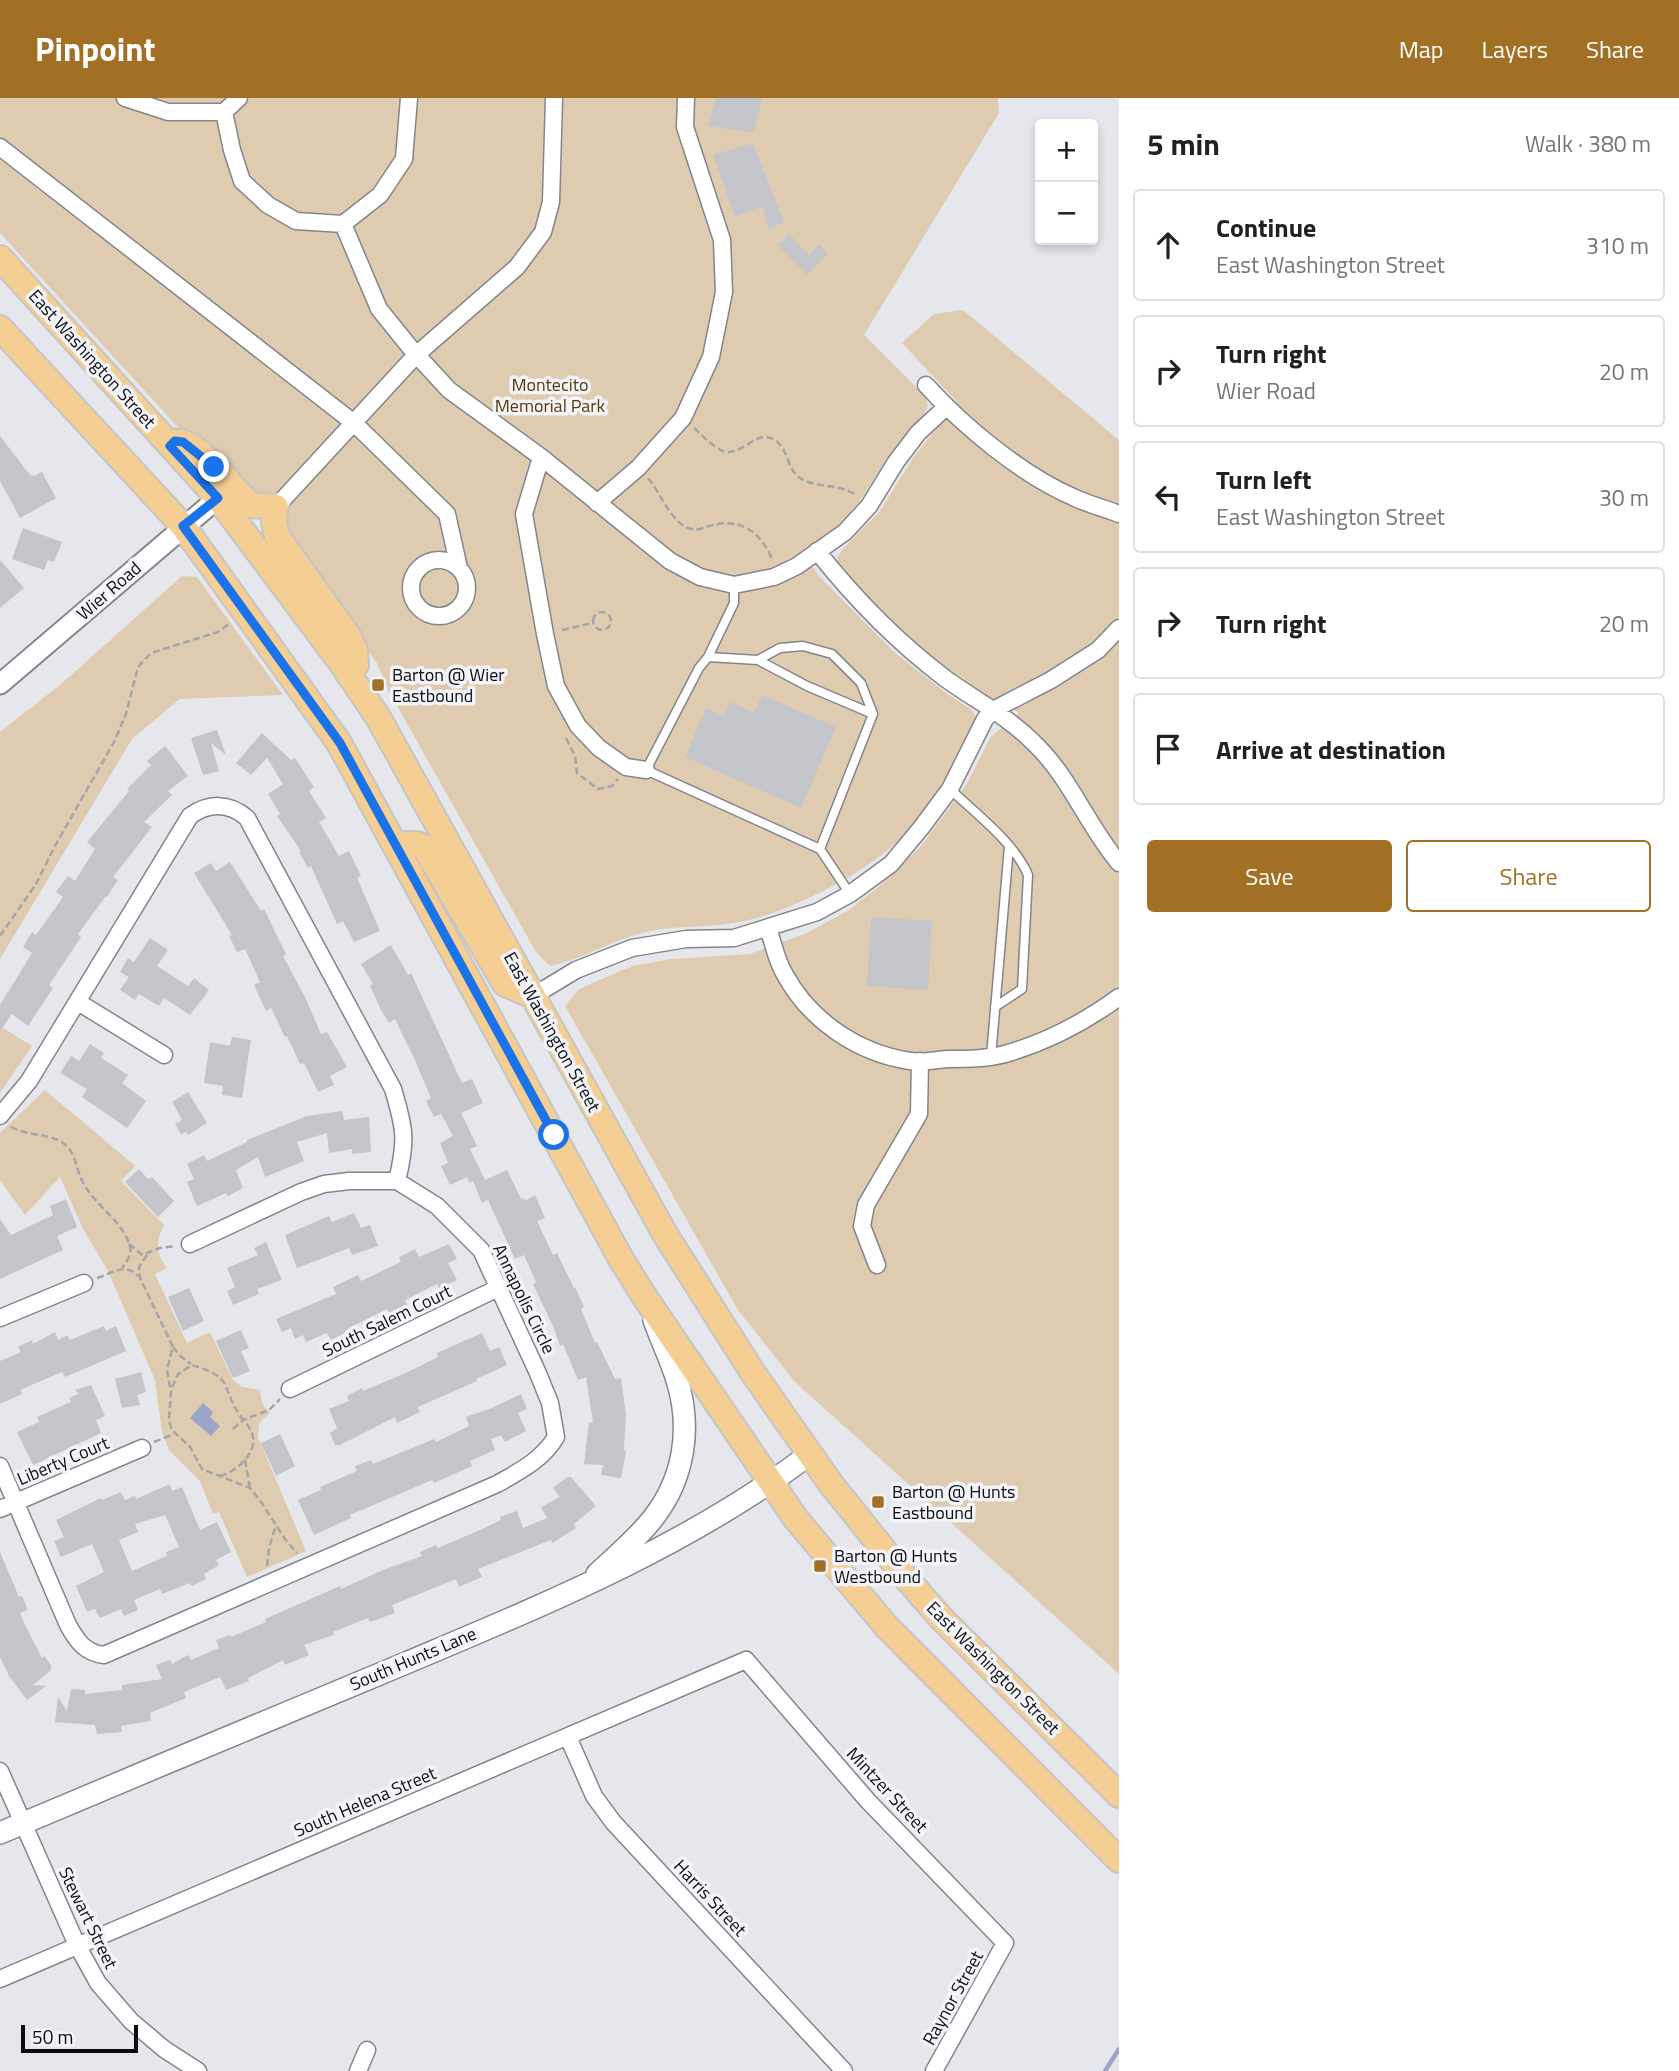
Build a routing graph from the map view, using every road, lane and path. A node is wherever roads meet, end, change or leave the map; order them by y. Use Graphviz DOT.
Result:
graph roads {
  1 [pos="125,98"];
  2 [pos="239,98"];
  3 [pos="409,98"];
  4 [pos="554,98"];
  5 [pos="686,98"];
  6 [pos="224,112"];
  7 [pos="0,147"];
  8 [pos="343,224"];
  9 [pos="0,258"];
  10 [pos="0,328"];
  11 [pos="416,355"];
  12 [pos="926,384"];
  13 [pos="946,407"];
  14 [pos="683,418"];
  15 [pos="354,423"];
  16 [pos="170,446"];
  17 [pos="541,457"];
  18 [pos="638,468"];
  19 [pos="218,498"];
  20 [pos="597,503"];
  21 [pos="869,506"];
  22 [pos="276,507"];
  23 [pos="1119,514"];
  24 [pos="183,526"];
  25 [pos="817,551"];
  26 [pos="459,568"];
  27 [pos="774,577"];
  28 [pos="734,585"];
  29 [pos="234,620"];
  30 [pos="594,623"];
  31 [pos="1119,628"];
  32 [pos="545,634"];
  33 [pos="708,657"];
  34 [pos="758,660"];
  35 [pos="348,674"];
  36 [pos="0,684"];
  37 [pos="995,709"];
  38 [pos="873,714"];
  39 [pos="578,726"];
  40 [pos="626,767"];
  41 [pos="646,770"];
  42 [pos="950,789"];
  43 [pos="395,844"];
  44 [pos="1009,846"];
  45 [pos="820,849"];
  46 [pos="1119,863"];
  47 [pos="850,894"];
  48 [pos="768,928"];
  49 [pos="0,936"];
  50 [pos="533,996"];
  51 [pos="1119,997"];
  52 [pos="78,1002"];
  53 [pos="995,1007"];
  54 [pos="164,1055"];
  55 [pos="991,1056"];
  56 [pos="920,1061"];
  57 [pos="5,1121"];
  58 [pos="397,1181"];
  59 [pos="129,1244"];
  60 [pos="190,1244"];
  61 [pos="147,1255"];
  62 [pos="877,1265"];
  63 [pos="122,1268"];
  64 [pos="140,1278"];
  65 [pos="84,1283"];
  66 [pos="500,1287"];
  67 [pos="646,1299"];
  68 [pos="0,1318"];
  69 [pos="173,1347"];
  70 [pos="192,1365"];
  71 [pos="290,1389"];
  72 [pos="171,1390"];
  73 [pos="243,1420"];
  74 [pos="233,1429"];
  75 [pos="176,1434"];
  76 [pos="142,1448"];
  77 [pos="810,1454"];
  78 [pos="245,1460"];
  79 [pos="0,1466"];
  80 [pos="220,1476"];
  81 [pos="771,1484"];
  82 [pos="250,1488"];
  83 [pos="8,1506"];
  84 [pos="276,1525"];
  85 [pos="309,1566"];
  86 [pos="267,1584"];
  87 [pos="582,1589"];
  88 [pos="746,1660"];
  89 [pos="568,1737"];
  90 [pos="0,1771"];
  91 [pos="1119,1795"];
  92 [pos="22,1824"];
  93 [pos="0,1833"];
  94 [pos="1119,1860"];
  95 [pos="1004,1943"];
  96 [pos="77,1945"];
  97 [pos="0,1979"];
  98 [pos="367,2050"];
  99 [pos="198,2071"];
  100 [pos="358,2071"];
  101 [pos="844,2071"];
  102 [pos="934,2071"];
  1 -- 6 [label="street"];
  2 -- 6 [label="street"];
  3 -- 8 [label="street"];
  4 -- 11 [label="street"];
  5 -- 14 [label="street"];
  6 -- 8 [label="street"];
  7 -- 15 [label="street"];
  8 -- 11 [label="street"];
  9 -- 16 [label="main road, East Washington Street"];
  10 -- 24 [label="main road"];
  11 -- 15 [label="street"];
  11 -- 17 [label="street"];
  12 -- 13 [label="street"];
  13 -- 21 [label="street"];
  13 -- 23 [label="street"];
  14 -- 18 [label="street"];
  14 -- 21 [label="path"];
  15 -- 22 [label="street"];
  15 -- 26 [label="street"];
  16 -- 19 [label="main road, East Washington Street"];
  16 -- 22 [label="main road"];
  17 -- 20 [label="street"];
  17 -- 32 [label="street"];
  18 -- 20 [label="street"];
  18 -- 27 [label="path"];
  19 -- 24 [label="street, Wier Road"];
  19 -- 35 [label="main road, East Washington Street"];
  20 -- 28 [label="street"];
  21 -- 25 [label="street"];
  22 -- 35 [label="main road"];
  24 -- 36 [label="street, Wier Road"];
  24 -- 43 [label="main road"];
  25 -- 27 [label="street"];
  25 -- 37 [label="street"];
  27 -- 28 [label="street"];
  28 -- 33 [label="lane"];
  29 -- 49 [label="path"];
  30 -- 30 [label="path"];
  30 -- 32 [label="path"];
  31 -- 37 [label="street"];
  32 -- 39 [label="street"];
  33 -- 34 [label="lane"];
  33 -- 41 [label="lane"];
  34 -- 38 [label="lane"];
  34 -- 38 [label="lane"];
  35 -- 50 [label="main road, East Washington Street"];
  37 -- 42 [label="street"];
  37 -- 46 [label="street"];
  38 -- 45 [label="lane"];
  39 -- 40 [label="street"];
  39 -- 40 [label="path"];
  40 -- 41 [label="street"];
  41 -- 45 [label="lane"];
  42 -- 44 [label="lane"];
  42 -- 47 [label="street"];
  43 -- 50 [label="main road"];
  43 -- 67 [label="main road"];
  44 -- 53 [label="lane"];
  44 -- 53 [label="lane"];
  45 -- 47 [label="lane"];
  47 -- 48 [label="street"];
  48 -- 50 [label="street"];
  48 -- 56 [label="street"];
  50 -- 77 [label="main road, East Washington Street"];
  51 -- 55 [label="street"];
  52 -- 54 [label="street"];
  52 -- 57 [label="street"];
  52 -- 58 [label="street"];
  53 -- 55 [label="lane"];
  55 -- 56 [label="street"];
  56 -- 62 [label="street"];
  57 -- 59 [label="path"];
  58 -- 60 [label="street"];
  58 -- 66 [label="street, Annapolis Circle"];
  59 -- 61 [label="path"];
  59 -- 63 [label="path"];
  60 -- 61 [label="path"];
  61 -- 64 [label="path"];
  63 -- 64 [label="path"];
  63 -- 65 [label="path"];
  64 -- 69 [label="path"];
  65 -- 68 [label="street"];
  66 -- 71 [label="street, South Salem Court"];
  66 -- 85 [label="street, Annapolis Circle"];
  67 -- 81 [label="main road"];
  67 -- 87 [label="main road"];
  69 -- 70 [label="path"];
  69 -- 72 [label="path"];
  70 -- 72 [label="path"];
  70 -- 73 [label="path"];
  71 -- 73 [label="path"];
  72 -- 75 [label="path"];
  73 -- 74 [label="path"];
  73 -- 78 [label="path"];
  75 -- 76 [label="path"];
  75 -- 80 [label="path"];
  76 -- 83 [label="street, Liberty Court"];
  77 -- 81 [label="main road, South Hunts Lane"];
  77 -- 91 [label="main road, East Washington Street"];
  78 -- 80 [label="path"];
  78 -- 82 [label="path"];
  79 -- 83 [label="street, Annapolis Circle"];
  80 -- 82 [label="path"];
  81 -- 87 [label="main road, South Hunts Lane"];
  81 -- 94 [label="main road"];
  82 -- 84 [label="path"];
  83 -- 86 [label="street, Annapolis Circle"];
  84 -- 85 [label="path"];
  84 -- 86 [label="path"];
  85 -- 86 [label="street, Annapolis Circle"];
  87 -- 92 [label="main road, South Hunts Lane"];
  88 -- 89 [label="street, South Helena Street"];
  88 -- 95 [label="street, Mintzer Street"];
  89 -- 96 [label="street, South Helena Street"];
  89 -- 101 [label="street, Harris Street"];
  90 -- 92 [label="street, Stewart Street"];
  92 -- 93 [label="main road, South Hunts Lane"];
  92 -- 96 [label="street, Stewart Street"];
  95 -- 102 [label="street, Raynor Street"];
  96 -- 97 [label="street, South Helena Street"];
  96 -- 99 [label="street, Stewart Street"];
  98 -- 100 [label="street"];
}
